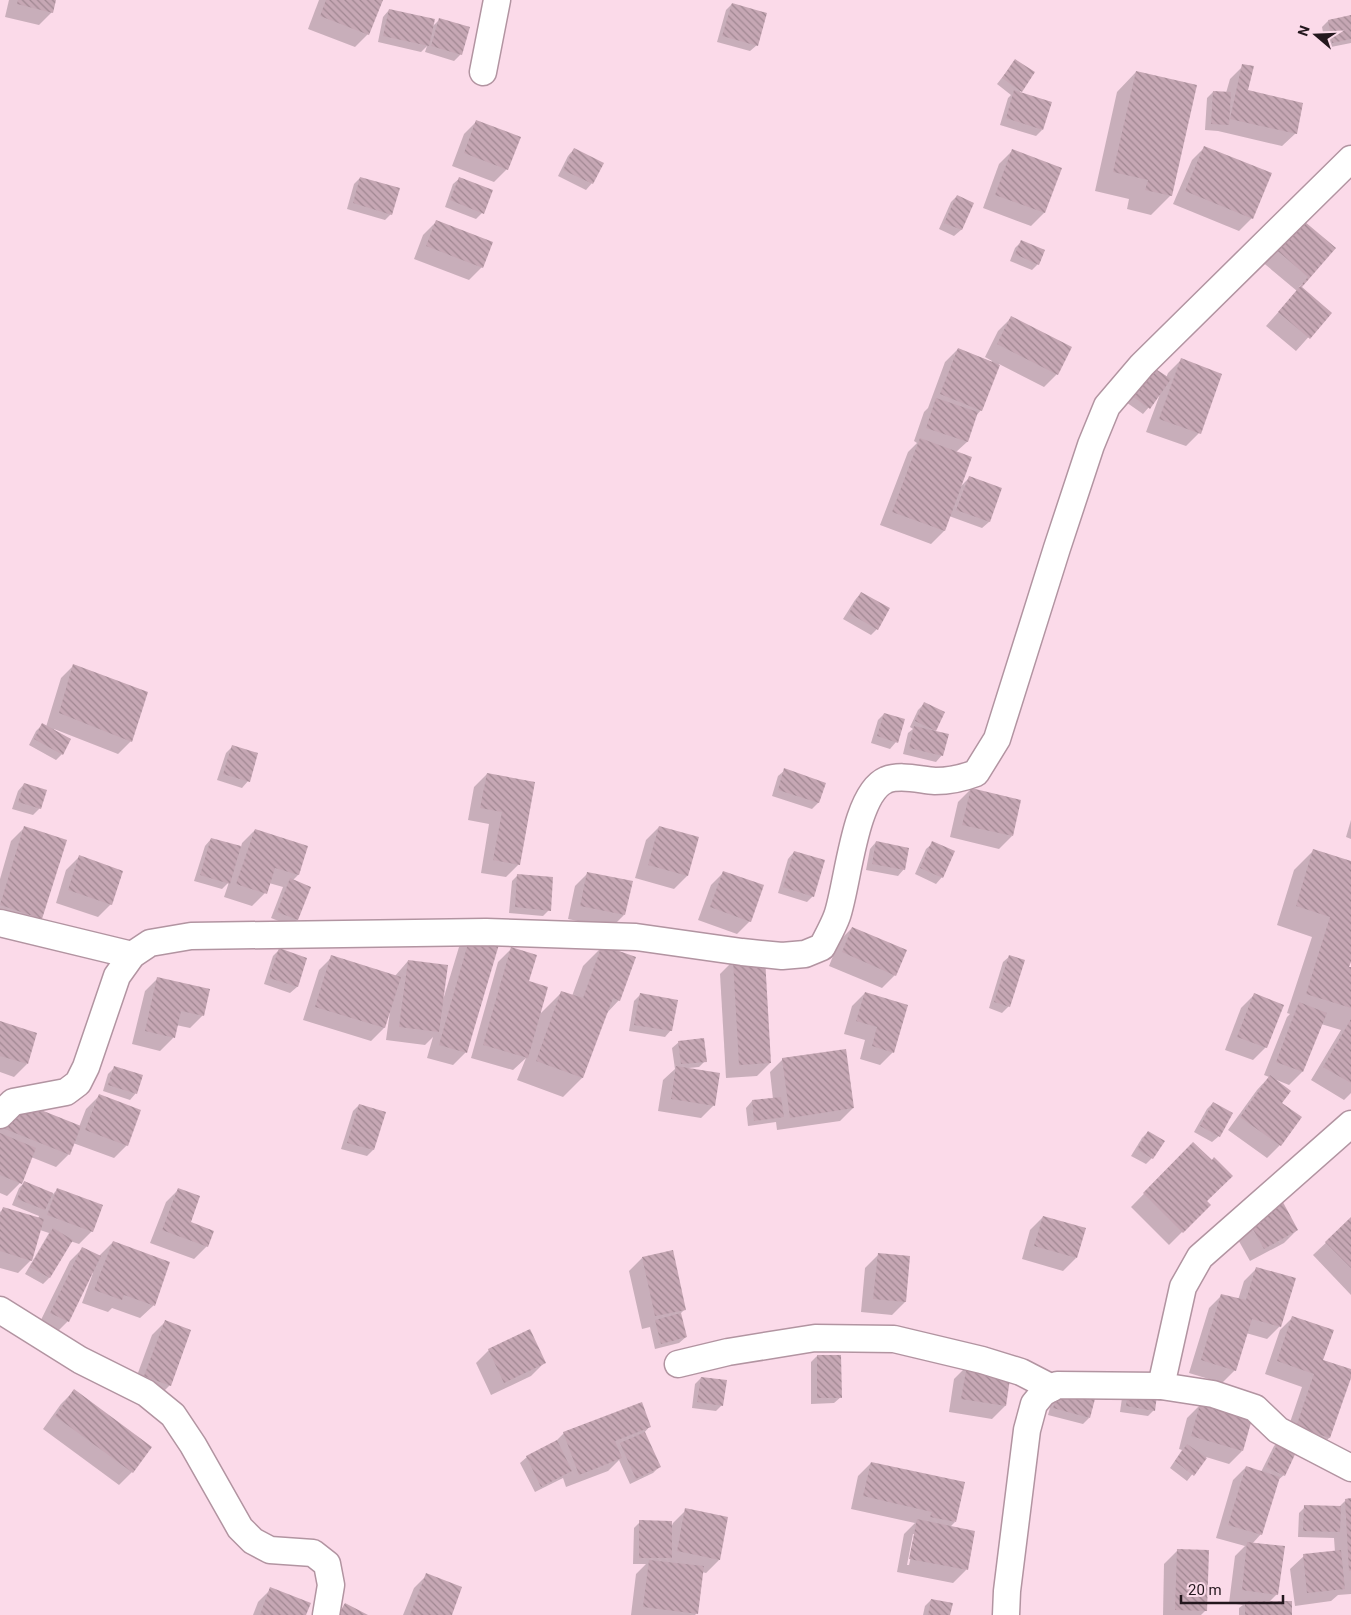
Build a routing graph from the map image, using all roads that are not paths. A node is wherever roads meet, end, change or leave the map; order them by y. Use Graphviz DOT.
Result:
graph roads {
  1 [pos="497,0"];
  2 [pos="483,72"];
  3 [pos="1351,159"];
  4 [pos="0,923"];
  5 [pos="132,955"];
  6 [pos="0,1115"];
  7 [pos="1351,1124"];
  8 [pos="0,1310"];
  9 [pos="678,1364"];
  10 [pos="1161,1386"];
  11 [pos="1052,1388"];
  12 [pos="1351,1468"];
  13 [pos="326,1615"];
  14 [pos="1006,1615"];
  1 -- 2 [label="street"];
  3 -- 5 [label="street"];
  4 -- 5 [label="street"];
  5 -- 6 [label="street"];
  7 -- 10 [label="street"];
  8 -- 13 [label="street"];
  9 -- 11 [label="street"];
  10 -- 11 [label="street"];
  10 -- 12 [label="street"];
  11 -- 14 [label="street"];
}
